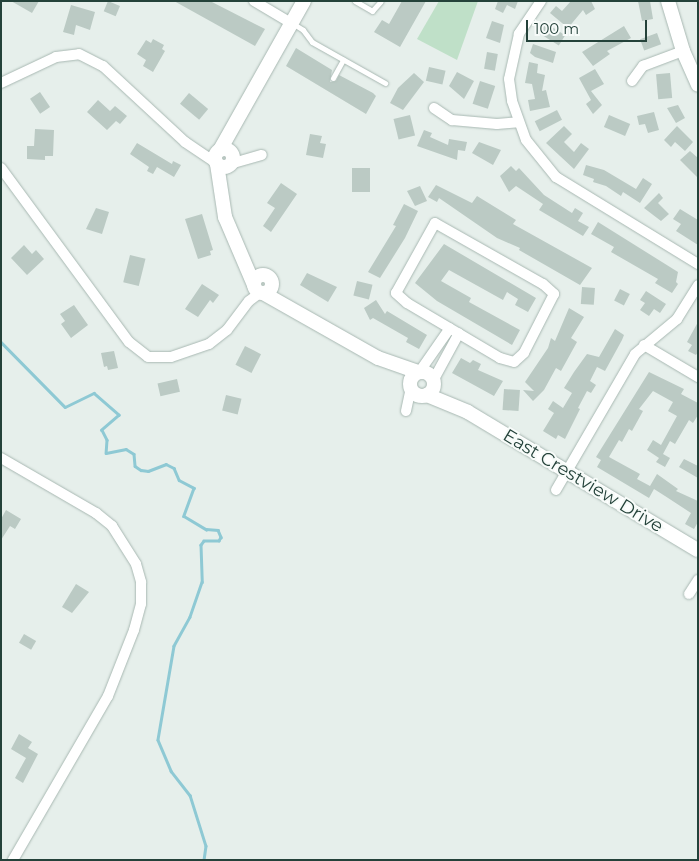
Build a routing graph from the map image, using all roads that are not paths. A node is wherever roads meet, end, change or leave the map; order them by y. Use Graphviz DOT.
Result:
graph roads {
  1 [pos="304,1"];
  2 [pos="355,1"];
  3 [pos="381,1"];
  4 [pos="541,1"];
  5 [pos="668,1"];
  6 [pos="256,2"];
  7 [pos="291,23"];
  8 [pos="682,51"];
  9 [pos="343,60"];
  10 [pos="333,78"];
  11 [pos="632,81"];
  12 [pos="1,83"];
  13 [pos="385,83"];
  14 [pos="698,84"];
  15 [pos="434,108"];
  16 [pos="518,122"];
  17 [pos="262,155"];
  18 [pos="226,158"];
  19 [pos="1,168"];
  20 [pos="698,264"];
  21 [pos="261,286"];
  22 [pos="698,286"];
  23 [pos="454,330"];
  24 [pos="644,345"];
  25 [pos="378,358"];
  26 [pos="419,372"];
  27 [pos="698,377"];
  28 [pos="434,381"];
  29 [pos="410,387"];
  30 [pos="425,396"];
  31 [pos="468,412"];
  32 [pos="1,458"];
  33 [pos="567,471"];
  34 [pos="556,490"];
  35 [pos="698,550"];
  36 [pos="698,580"];
  37 [pos="689,594"];
  38 [pos="13,860"];
  1 -- 7 [label="street"];
  2 -- 3 [label="lane"];
  4 -- 16 [label="street"];
  5 -- 8 [label="street"];
  6 -- 7 [label="street"];
  7 -- 9 [label="lane"];
  7 -- 18 [label="street"];
  8 -- 11 [label="street"];
  8 -- 14 [label="street"];
  9 -- 10 [label="lane"];
  9 -- 13 [label="lane"];
  12 -- 18 [label="street"];
  15 -- 16 [label="street"];
  16 -- 20 [label="street"];
  17 -- 18 [label="street"];
  18 -- 21 [label="street"];
  19 -- 21 [label="street"];
  21 -- 25 [label="street"];
  22 -- 24 [label="street"];
  23 -- 23 [label="street"];
  23 -- 26 [label="street"];
  23 -- 28 [label="street"];
  24 -- 27 [label="street"];
  24 -- 33 [label="street"];
  25 -- 26 [label="street"];
  25 -- 29 [label="street"];
  26 -- 28 [label="street"];
  26 -- 29 [label="street"];
  28 -- 30 [label="street"];
  28 -- 31 [label="street, East Crestview Drive"];
  29 -- 30 [label="street"];
  29 -- 30 [label="street"];
  30 -- 31 [label="street, East Crestview Drive"];
  31 -- 33 [label="street, East Crestview Drive"];
  32 -- 38 [label="street"];
  33 -- 34 [label="street"];
  33 -- 35 [label="street, East Crestview Drive"];
  36 -- 37 [label="street"];
}
